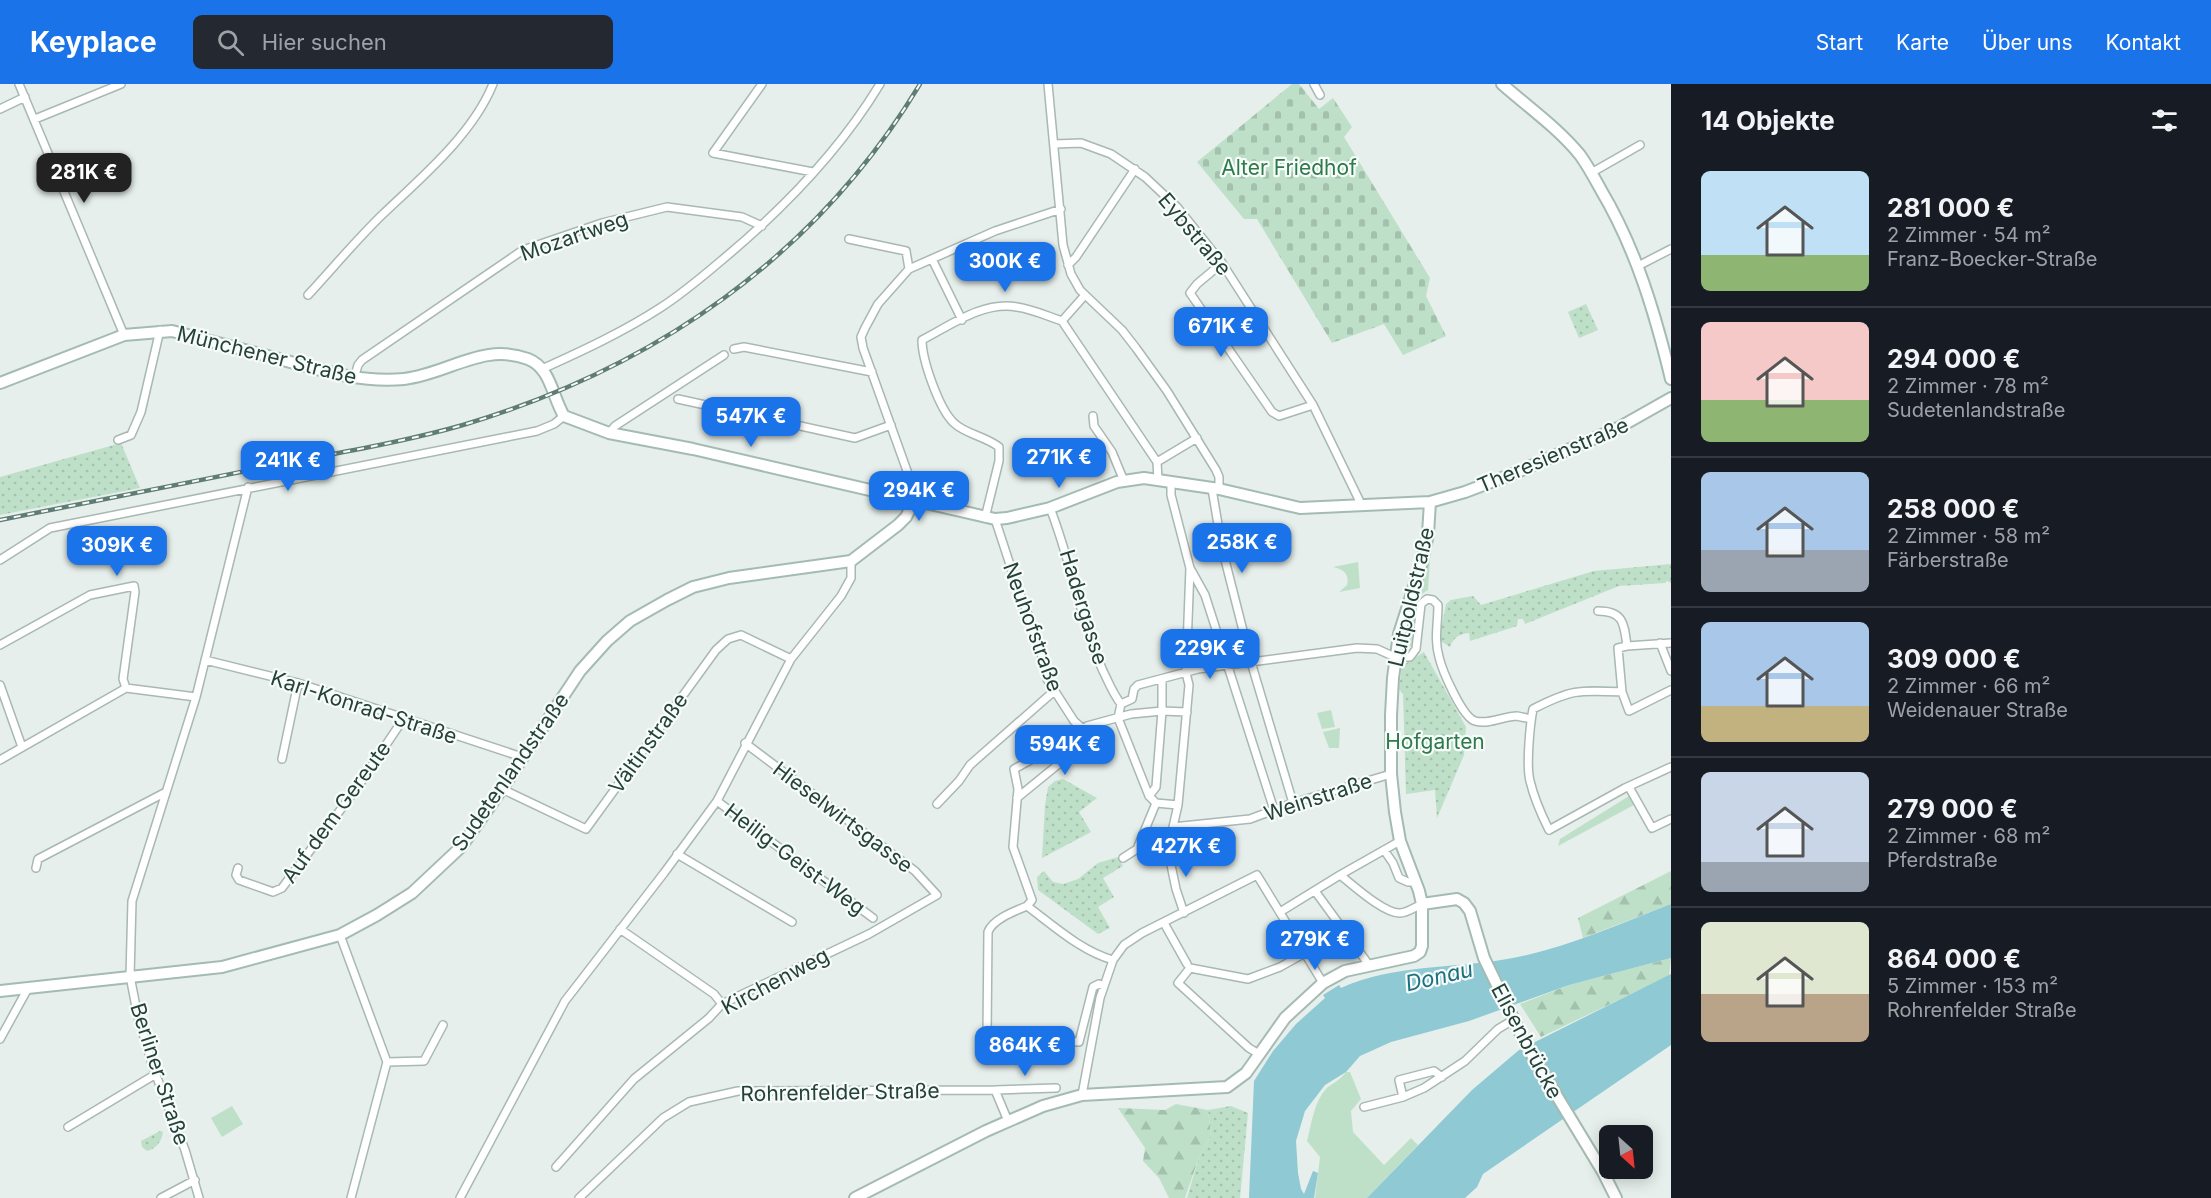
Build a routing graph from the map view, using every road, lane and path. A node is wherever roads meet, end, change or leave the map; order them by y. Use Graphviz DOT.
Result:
graph roads {
  1 [pos="19,84"];
  2 [pos="121,84"];
  3 [pos="493,84"];
  4 [pos="762,84"];
  5 [pos="1048,84"];
  6 [pos="1314,84"];
  7 [pos="1502,84"];
  8 [pos="879,85"];
  9 [pos="1320,95"];
  10 [pos="25,97"];
  11 [pos="0,109"];
  12 [pos="35,119"];
  13 [pos="1054,144"];
  14 [pos="1640,145"];
  15 [pos="1135,169"];
  16 [pos="813,172"];
  17 [pos="1591,173"];
  18 [pos="1061,209"];
  19 [pos="762,226"];
  20 [pos="849,239"];
  21 [pos="1671,249"];
  22 [pos="932,259"];
  23 [pos="1222,263"];
  24 [pos="1068,265"];
  25 [pos="1638,266"];
  26 [pos="909,269"];
  27 [pos="308,295"];
  28 [pos="1085,295"];
  29 [pos="962,320"];
  30 [pos="1062,321"];
  31 [pos="160,330"];
  32 [pos="124,335"];
  33 [pos="734,349"];
  34 [pos="724,355"];
  35 [pos="542,369"];
  36 [pos="872,372"];
  37 [pos="354,379"];
  38 [pos="1671,379"];
  39 [pos="0,383"];
  40 [pos="1671,398"];
  41 [pos="678,399"];
  42 [pos="1313,405"];
  43 [pos="564,416"];
  44 [pos="1093,416"];
  45 [pos="891,425"];
  46 [pos="609,433"];
  47 [pos="1197,438"];
  48 [pos="118,440"];
  49 [pos="1157,462"];
  50 [pos="1158,480"];
  51 [pos="1124,481"];
  52 [pos="1171,482"];
  53 [pos="248,487"];
  54 [pos="1215,489"];
  55 [pos="914,501"];
  56 [pos="1430,502"];
  57 [pos="1362,506"];
  58 [pos="1050,508"];
  59 [pos="990,518"];
  60 [pos="0,560"];
  61 [pos="851,561"];
  62 [pos="1190,568"];
  63 [pos="1598,611"];
  64 [pos="1660,643"];
  65 [pos="1671,643"];
  66 [pos="0,645"];
  67 [pos="1627,646"];
  68 [pos="1395,657"];
  69 [pos="790,659"];
  70 [pos="205,660"];
  71 [pos="1251,662"];
  72 [pos="1228,665"];
  73 [pos="1671,671"];
  74 [pos="1186,673"];
  75 [pos="1162,679"];
  76 [pos="298,683"];
  77 [pos="0,685"];
  78 [pos="126,688"];
  79 [pos="1671,690"];
  80 [pos="1053,692"];
  81 [pos="1622,692"];
  82 [pos="196,697"];
  83 [pos="1121,704"];
  84 [pos="1162,711"];
  85 [pos="1186,712"];
  86 [pos="404,718"];
  87 [pos="1118,718"];
  88 [pos="1531,720"];
  89 [pos="1082,728"];
  90 [pos="745,743"];
  91 [pos="22,747"];
  92 [pos="522,757"];
  93 [pos="282,759"];
  94 [pos="0,760"];
  95 [pos="1671,767"];
  96 [pos="1391,774"];
  97 [pos="1629,787"];
  98 [pos="502,789"];
  99 [pos="166,792"];
  100 [pos="1149,796"];
  101 [pos="1017,798"];
  102 [pos="717,801"];
  103 [pos="1156,803"];
  104 [pos="1293,803"];
  105 [pos="937,804"];
  106 [pos="1178,805"];
  107 [pos="1274,810"];
  108 [pos="1671,819"];
  109 [pos="1173,827"];
  110 [pos="1400,841"];
  111 [pos="1384,850"];
  112 [pos="677,854"];
  113 [pos="1123,858"];
  114 [pos="36,868"];
  115 [pos="238,868"];
  116 [pos="1340,874"];
  117 [pos="1415,882"];
  118 [pos="1315,891"];
  119 [pos="937,895"];
  120 [pos="1422,904"];
  121 [pos="1027,906"];
  122 [pos="1184,912"];
  123 [pos="1280,912"];
  124 [pos="873,918"];
  125 [pos="792,922"];
  126 [pos="1164,923"];
  127 [pos="620,929"];
  128 [pos="340,935"];
  129 [pos="1305,953"];
  130 [pos="1113,960"];
  131 [pos="1369,965"];
  132 [pos="1188,966"];
  133 [pos="130,976"];
  134 [pos="1323,983"];
  135 [pos="1104,986"];
  136 [pos="27,990"];
  137 [pos="0,991"];
  138 [pos="722,1004"];
  139 [pos="1513,1020"];
  140 [pos="443,1025"];
  141 [pos="0,1039"];
  142 [pos="1259,1054"];
  143 [pos="387,1062"];
  144 [pos="156,1074"];
  145 [pos="1442,1077"];
  146 [pos="1056,1088"];
  147 [pos="995,1090"];
  148 [pos="1082,1095"];
  149 [pos="1403,1097"];
  150 [pos="1364,1107"];
  151 [pos="1008,1121"];
  152 [pos="68,1127"];
  153 [pos="556,1167"];
  154 [pos="195,1180"];
  155 [pos="161,1198"];
  156 [pos="199,1198"];
  157 [pos="351,1198"];
  158 [pos="460,1198"];
  159 [pos="579,1198"];
  160 [pos="855,1198"];
  161 [pos="1616,1198"];
  1 -- 10 [label="street"];
  2 -- 12 [label="street"];
  3 -- 27 [label="street"];
  4 -- 16 [label="street"];
  5 -- 13 [label="street"];
  6 -- 9 [label="street"];
  7 -- 17 [label="main road"];
  8 -- 16 [label="street"];
  10 -- 11 [label="street"];
  10 -- 12 [label="street"];
  12 -- 32 [label="street"];
  13 -- 15 [label="street, Eybstraße"];
  13 -- 18 [label="street"];
  14 -- 17 [label="street"];
  15 -- 23 [label="street, Eybstraße"];
  15 -- 24 [label="street"];
  16 -- 19 [label="street"];
  17 -- 25 [label="main road"];
  18 -- 22 [label="street"];
  18 -- 24 [label="street"];
  19 -- 35 [label="street"];
  19 -- 37 [label="street, Mozartweg"];
  20 -- 26 [label="street"];
  21 -- 25 [label="street"];
  22 -- 26 [label="street"];
  22 -- 29 [label="street"];
  23 -- 42 [label="street, Eybstraße"];
  23 -- 42 [label="street"];
  24 -- 28 [label="street"];
  25 -- 38 [label="main road"];
  26 -- 36 [label="street"];
  28 -- 30 [label="street"];
  28 -- 47 [label="street"];
  29 -- 30 [label="street"];
  29 -- 59 [label="street"];
  30 -- 49 [label="street"];
  31 -- 32 [label="main road, Münchener Straße"];
  31 -- 37 [label="main road, Münchener Straße"];
  31 -- 48 [label="street, Münchener Straße"];
  32 -- 39 [label="main road, Münchener Straße"];
  33 -- 36 [label="street"];
  34 -- 46 [label="street"];
  35 -- 37 [label="main road, Münchener Straße"];
  35 -- 43 [label="main road"];
  36 -- 45 [label="street"];
  40 -- 56 [label="main road, Theresienstraße"];
  41 -- 45 [label="street"];
  42 -- 57 [label="street, Eybstraße"];
  43 -- 46 [label="main road"];
  43 -- 53 [label="street"];
  44 -- 51 [label="street"];
  45 -- 55 [label="street"];
  46 -- 55 [label="main road"];
  47 -- 49 [label="street"];
  47 -- 54 [label="street"];
  49 -- 50 [label="street"];
  50 -- 51 [label="main road"];
  50 -- 52 [label="main road"];
  51 -- 58 [label="main road"];
  52 -- 54 [label="main road"];
  52 -- 62 [label="street"];
  53 -- 60 [label="street"];
  53 -- 70 [label="street, Berliner Straße"];
  54 -- 57 [label="main road"];
  54 -- 71 [label="street"];
  55 -- 59 [label="main road"];
  55 -- 61 [label="main road, Sudetenlandstraße"];
  56 -- 57 [label="main road"];
  56 -- 68 [label="main road, Luitpoldstraße"];
  58 -- 59 [label="main road"];
  58 -- 83 [label="street, Hadergasse"];
  59 -- 80 [label="street, Neuhofstraße"];
  61 -- 69 [label="street"];
  61 -- 92 [label="main road, Sudetenlandstraße"];
  62 -- 72 [label="street"];
  62 -- 74 [label="street"];
  63 -- 67 [label="street"];
  64 -- 65 [label="street"];
  64 -- 67 [label="street"];
  64 -- 73 [label="street"];
  66 -- 78 [label="street"];
  67 -- 81 [label="street"];
  68 -- 71 [label="street"];
  68 -- 88 [label="street"];
  68 -- 96 [label="main road, Luitpoldstraße"];
  69 -- 90 [label="street"];
  69 -- 98 [label="street, Vältinstraße"];
  70 -- 76 [label="street, Karl-Konrad-Straße"];
  70 -- 82 [label="street, Berliner Straße"];
  71 -- 72 [label="street"];
  71 -- 104 [label="street"];
  72 -- 74 [label="street"];
  72 -- 107 [label="street"];
  74 -- 75 [label="street"];
  74 -- 85 [label="street"];
  75 -- 83 [label="street"];
  75 -- 84 [label="street"];
  76 -- 86 [label="street, Karl-Konrad-Straße"];
  76 -- 93 [label="street"];
  77 -- 91 [label="street"];
  78 -- 82 [label="street"];
  78 -- 91 [label="street"];
  79 -- 81 [label="street"];
  80 -- 89 [label="street, Neuhofstraße"];
  80 -- 105 [label="street"];
  81 -- 88 [label="street"];
  82 -- 99 [label="street, Berliner Straße"];
  83 -- 87 [label="street"];
  84 -- 85 [label="street"];
  84 -- 87 [label="street"];
  84 -- 100 [label="street"];
  85 -- 106 [label="street"];
  86 -- 92 [label="street, Karl-Konrad-Straße"];
  86 -- 115 [label="street, Auf dem Gereute"];
  87 -- 89 [label="street"];
  87 -- 100 [label="street"];
  88 -- 97 [label="street"];
  89 -- 101 [label="street"];
  89 -- 101 [label="street"];
  90 -- 102 [label="street"];
  90 -- 119 [label="street, Hieselwirtsgasse"];
  91 -- 94 [label="street"];
  92 -- 98 [label="main road, Sudetenlandstraße"];
  95 -- 97 [label="street"];
  96 -- 104 [label="street, Weinstraße"];
  96 -- 110 [label="main road, Luitpoldstraße"];
  97 -- 108 [label="street"];
  98 -- 128 [label="main road, Sudetenlandstraße"];
  99 -- 114 [label="street"];
  99 -- 133 [label="street, Berliner Straße"];
  100 -- 103 [label="street"];
  101 -- 121 [label="street"];
  102 -- 112 [label="street"];
  102 -- 124 [label="street, Heilig-Geist-Weg"];
  103 -- 106 [label="street"];
  103 -- 113 [label="street"];
  104 -- 107 [label="street, Weinstraße"];
  106 -- 109 [label="street"];
  107 -- 109 [label="street, Weinstraße"];
  109 -- 122 [label="street"];
  110 -- 111 [label="street"];
  110 -- 117 [label="main road, Luitpoldstraße"];
  111 -- 116 [label="street"];
  111 -- 117 [label="street"];
  112 -- 125 [label="street"];
  112 -- 127 [label="street"];
  116 -- 118 [label="street"];
  116 -- 120 [label="street"];
  117 -- 120 [label="main road, Luitpoldstraße"];
  118 -- 123 [label="street"];
  118 -- 131 [label="street"];
  119 -- 138 [label="street, Kirchenweg"];
  120 -- 131 [label="main road, Luitpoldstraße"];
  120 -- 139 [label="main road, Elisenbrücke"];
  121 -- 130 [label="street"];
  121 -- 135 [label="street"];
  122 -- 123 [label="street"];
  122 -- 126 [label="street"];
  123 -- 129 [label="street"];
  126 -- 130 [label="street"];
  126 -- 132 [label="street"];
  127 -- 138 [label="street"];
  127 -- 158 [label="street"];
  128 -- 133 [label="main road, Sudetenlandstraße"];
  128 -- 143 [label="street"];
  129 -- 132 [label="street"];
  129 -- 134 [label="street"];
  130 -- 135 [label="street"];
  131 -- 134 [label="main road"];
  132 -- 142 [label="street"];
  133 -- 136 [label="main road, Sudetenlandstraße"];
  133 -- 144 [label="street, Berliner Straße"];
  134 -- 142 [label="main road"];
  135 -- 148 [label="street"];
  136 -- 137 [label="main road, Sudetenlandstraße"];
  136 -- 141 [label="street"];
  138 -- 153 [label="street, Kirchenweg"];
  139 -- 145 [label="street"];
  139 -- 161 [label="main road, Elisenbrücke"];
  140 -- 143 [label="street"];
  142 -- 148 [label="main road"];
  143 -- 157 [label="street"];
  144 -- 152 [label="street"];
  144 -- 154 [label="street, Berliner Straße"];
  145 -- 149 [label="street"];
  145 -- 149 [label="street"];
  146 -- 147 [label="street, Rohrenfelder Straße"];
  147 -- 151 [label="street"];
  147 -- 159 [label="street, Rohrenfelder Straße"];
  148 -- 151 [label="main road"];
  149 -- 150 [label="street"];
  151 -- 160 [label="main road"];
  154 -- 155 [label="street"];
  154 -- 156 [label="street, Berliner Straße"];
}
